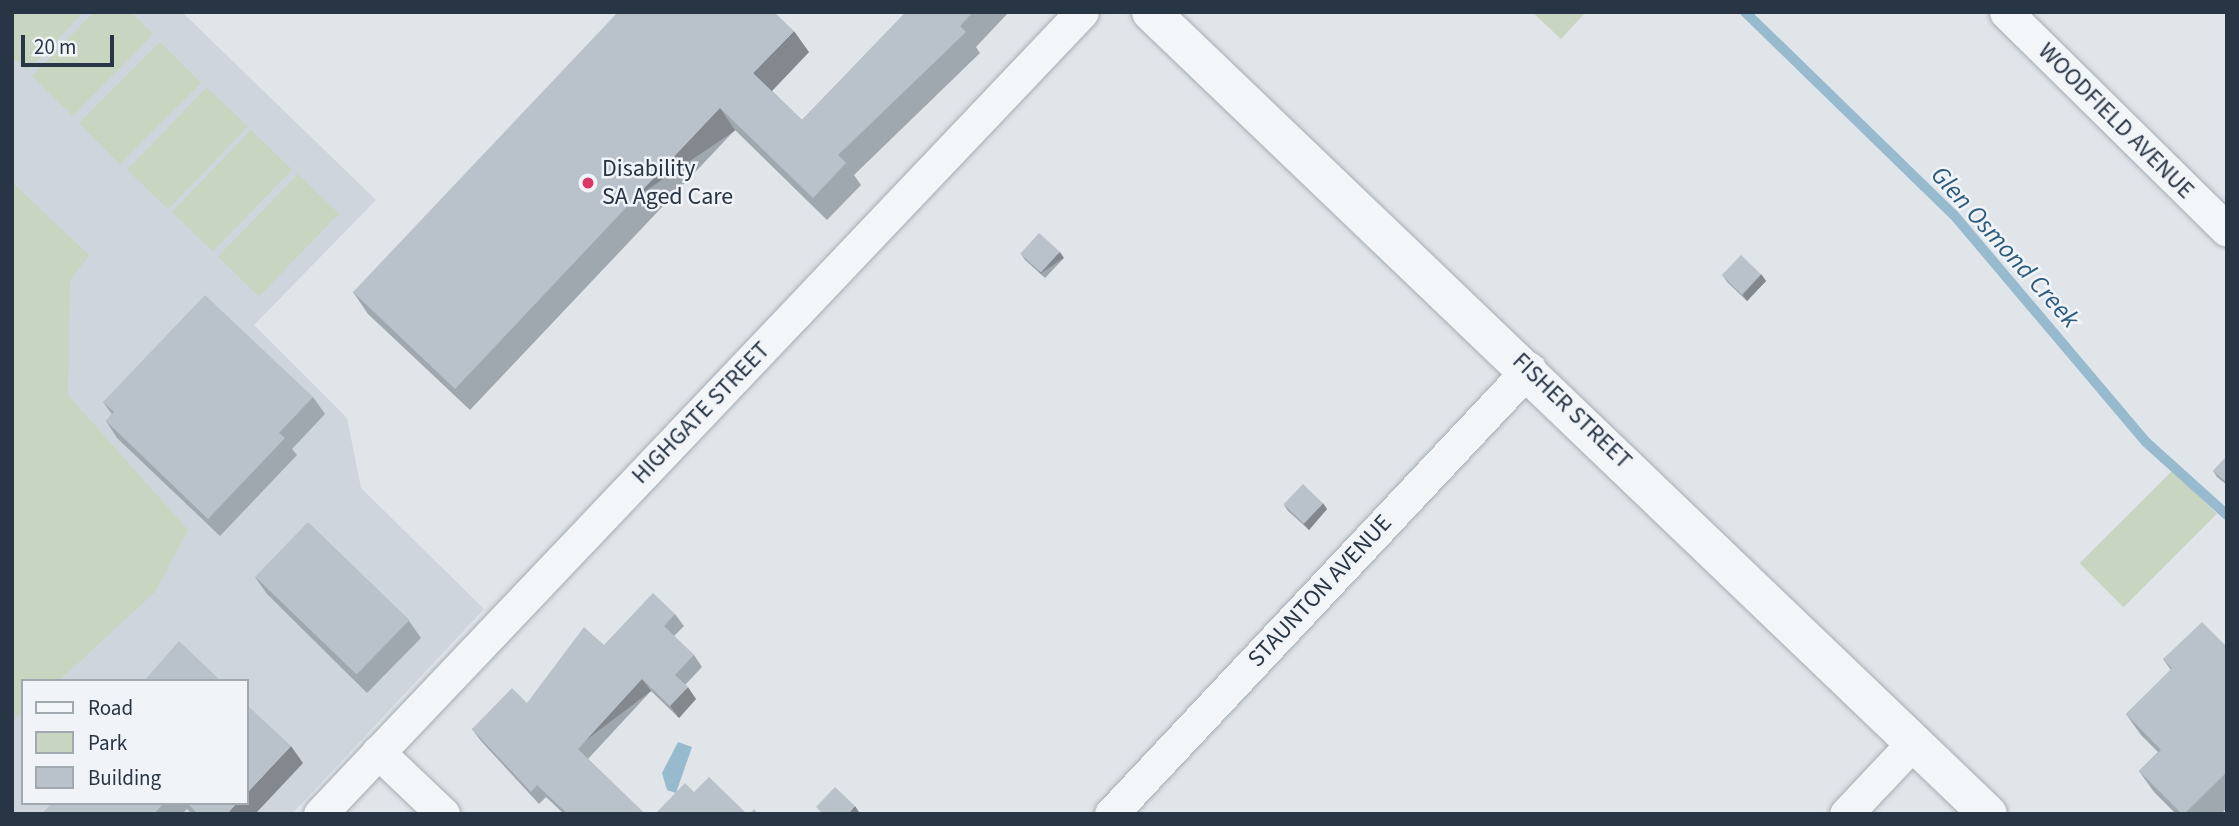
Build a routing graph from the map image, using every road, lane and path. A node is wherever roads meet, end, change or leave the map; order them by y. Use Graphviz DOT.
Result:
graph roads {
  1 [pos="1082,12"];
  2 [pos="1151,12"];
  3 [pos="2006,12"];
  4 [pos="2227,230"];
  5 [pos="1529,369"];
  6 [pos="1913,743"];
  7 [pos="378,752"];
  8 [pos="320,814"];
  9 [pos="443,814"];
  10 [pos="1111,814"];
  11 [pos="1846,814"];
  12 [pos="1988,814"];
  1 -- 7 [label="street, HIGHGATE STREET"];
  2 -- 5 [label="street, FISHER STREET"];
  3 -- 4 [label="street, WOODFIELD AVENUE"];
  5 -- 6 [label="street, FISHER STREET"];
  5 -- 10 [label="street, STAUNTON AVENUE"];
  6 -- 11 [label="street"];
  6 -- 12 [label="street, FISHER STREET"];
  7 -- 8 [label="street, HIGHGATE STREET"];
  7 -- 9 [label="street"];
}
